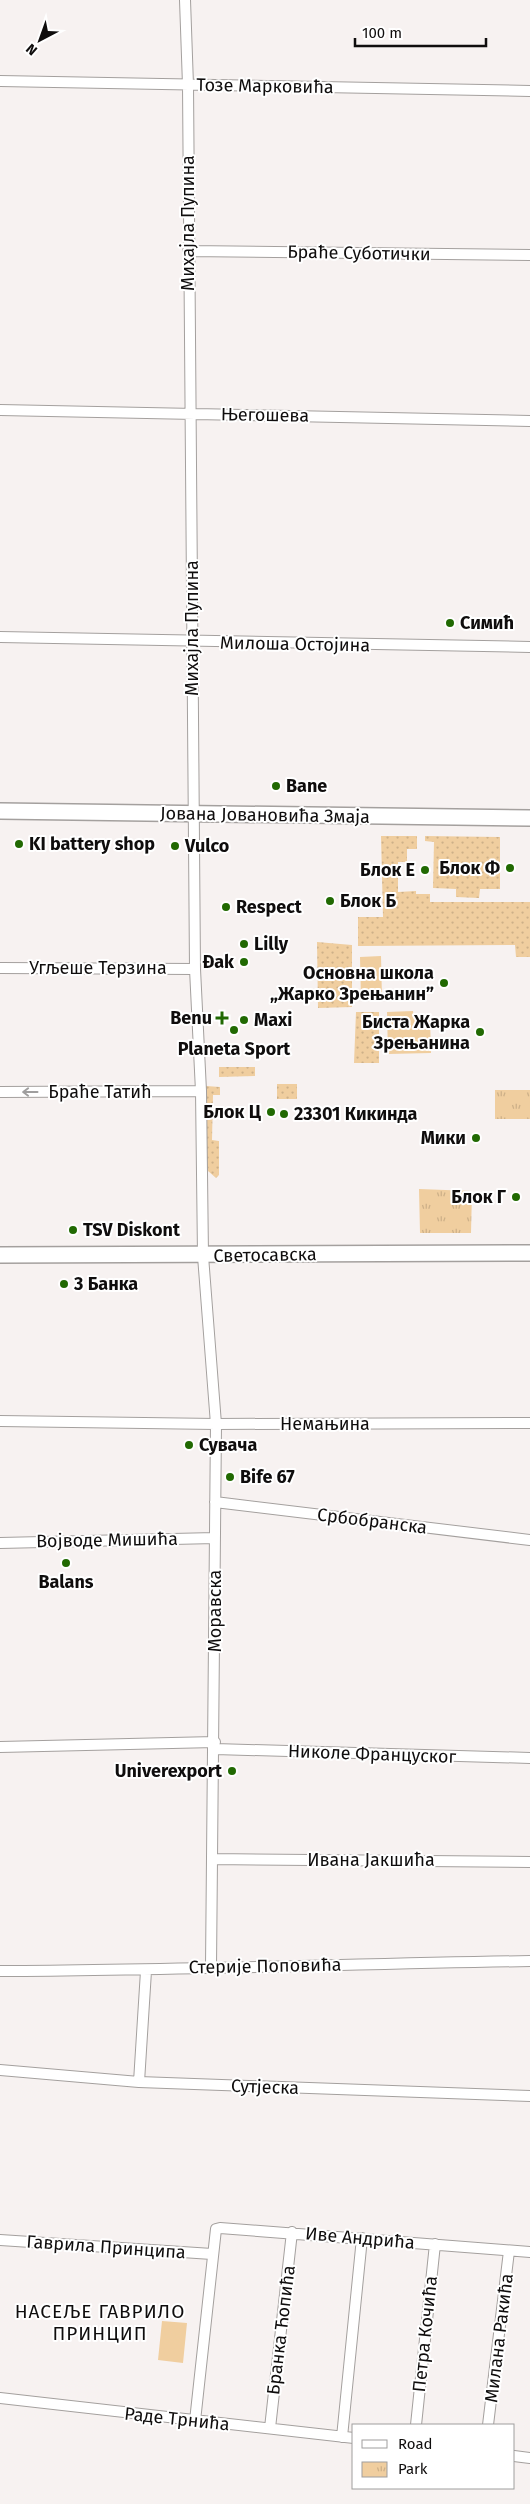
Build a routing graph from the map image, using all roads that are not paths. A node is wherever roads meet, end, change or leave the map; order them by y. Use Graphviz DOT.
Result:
graph roads {
  1 [pos="185,0"];
  2 [pos="0,81"];
  3 [pos="188,85"];
  4 [pos="530,91"];
  5 [pos="188,251"];
  6 [pos="530,256"];
  7 [pos="0,410"];
  8 [pos="190,413"];
  9 [pos="530,421"];
  10 [pos="0,637"];
  11 [pos="192,642"];
  12 [pos="530,647"];
  13 [pos="0,811"];
  14 [pos="192,815"];
  15 [pos="530,818"];
  16 [pos="0,968"];
  17 [pos="195,969"];
  18 [pos="201,1091"];
  19 [pos="0,1092"];
  20 [pos="530,1253"];
  21 [pos="0,1255"];
  22 [pos="203,1256"];
  23 [pos="0,1421"];
  24 [pos="530,1423"];
  25 [pos="216,1424"];
  26 [pos="215,1502"];
  27 [pos="215,1538"];
  28 [pos="530,1540"];
  29 [pos="0,1543"];
  30 [pos="215,1745"];
  31 [pos="0,1747"];
  32 [pos="530,1758"];
  33 [pos="212,1859"];
  34 [pos="530,1862"];
  35 [pos="530,1961"];
  36 [pos="211,1967"];
  37 [pos="146,1970"];
  38 [pos="0,1972"];
  39 [pos="0,2070"];
  40 [pos="139,2082"];
  41 [pos="530,2096"];
  42 [pos="292,2232"];
  43 [pos="362,2238"];
  44 [pos="0,2240"];
  45 [pos="435,2244"];
  46 [pos="509,2250"];
  47 [pos="530,2252"];
  48 [pos="212,2254"];
  49 [pos="0,2398"];
  50 [pos="195,2421"];
  51 [pos="416,2424"];
  52 [pos="488,2424"];
  53 [pos="270,2428"];
  54 [pos="342,2437"];
  55 [pos="352,2438"];
  56 [pos="515,2456"];
  57 [pos="530,2458"];
  1 -- 3 [label="street, Михајла Пупина"];
  2 -- 3 [label="street, Тозе Марковића"];
  3 -- 4 [label="street, Тозе Марковића"];
  3 -- 5 [label="street, Михајла Пупина"];
  5 -- 6 [label="street, Браће Суботички"];
  5 -- 8 [label="street, Михајла Пупина"];
  7 -- 8 [label="street, Његошева"];
  8 -- 9 [label="street, Његошева"];
  8 -- 11 [label="street, Михајла Пупина"];
  10 -- 11 [label="street, Милоша Остојина"];
  11 -- 12 [label="street, Милоша Остојина"];
  11 -- 14 [label="street, Михајла Пупина"];
  13 -- 14 [label="street, Јована Јовановића Змаја"];
  14 -- 15 [label="street, Јована Јовановића Змаја"];
  14 -- 17 [label="street, Михајла Пупина"];
  16 -- 17 [label="street, Угљеше Терзина"];
  17 -- 18 [label="street, Михајла Пупина"];
  18 -- 19 [label="street, Браће Татић, one-way"];
  18 -- 22 [label="street, Михајла Пупина"];
  20 -- 22 [label="street, Светосавска"];
  21 -- 22 [label="street, Светосавска"];
  22 -- 25 [label="street, Моравска"];
  23 -- 25 [label="street, Немањина"];
  24 -- 25 [label="street, Немањина"];
  25 -- 26 [label="street, Моравска"];
  26 -- 27 [label="street, Моравска"];
  26 -- 28 [label="street, Србобранска"];
  27 -- 29 [label="street, Војводе Мишића"];
  27 -- 30 [label="street, Моравска"];
  30 -- 31 [label="street, Николе Француског"];
  30 -- 32 [label="street, Николе Француског"];
  30 -- 33 [label="street, Моравска"];
  33 -- 34 [label="street, Ивана Јакшића"];
  33 -- 36 [label="street, Моравска"];
  35 -- 36 [label="street, Стерије Поповића"];
  36 -- 37 [label="street, Стерије Поповића"];
  37 -- 38 [label="street, Стерије Поповића"];
  37 -- 40 [label="street"];
  39 -- 40 [label="street, Сутјеска"];
  40 -- 41 [label="street, Сутјеска"];
  42 -- 43 [label="street, Иве Андрића"];
  42 -- 48 [label="street, Иве Андрића"];
  42 -- 53 [label="street, Бранка Ћопића"];
  43 -- 45 [label="street, Иве Андрића"];
  43 -- 54 [label="street"];
  44 -- 48 [label="street, Гаврила Принципа"];
  45 -- 46 [label="street, Иве Андрића"];
  45 -- 51 [label="street, Петра Кочића"];
  46 -- 47 [label="street, Иве Андрића"];
  46 -- 52 [label="street, Милана Ракића"];
  48 -- 50 [label="street"];
  49 -- 50 [label="street, Раде Трнића"];
  50 -- 53 [label="street, Раде Трнића"];
  53 -- 54 [label="street, Раде Трнића"];
  54 -- 55 [label="street, Раде Трнића"];
  56 -- 57 [label="street"];
}
